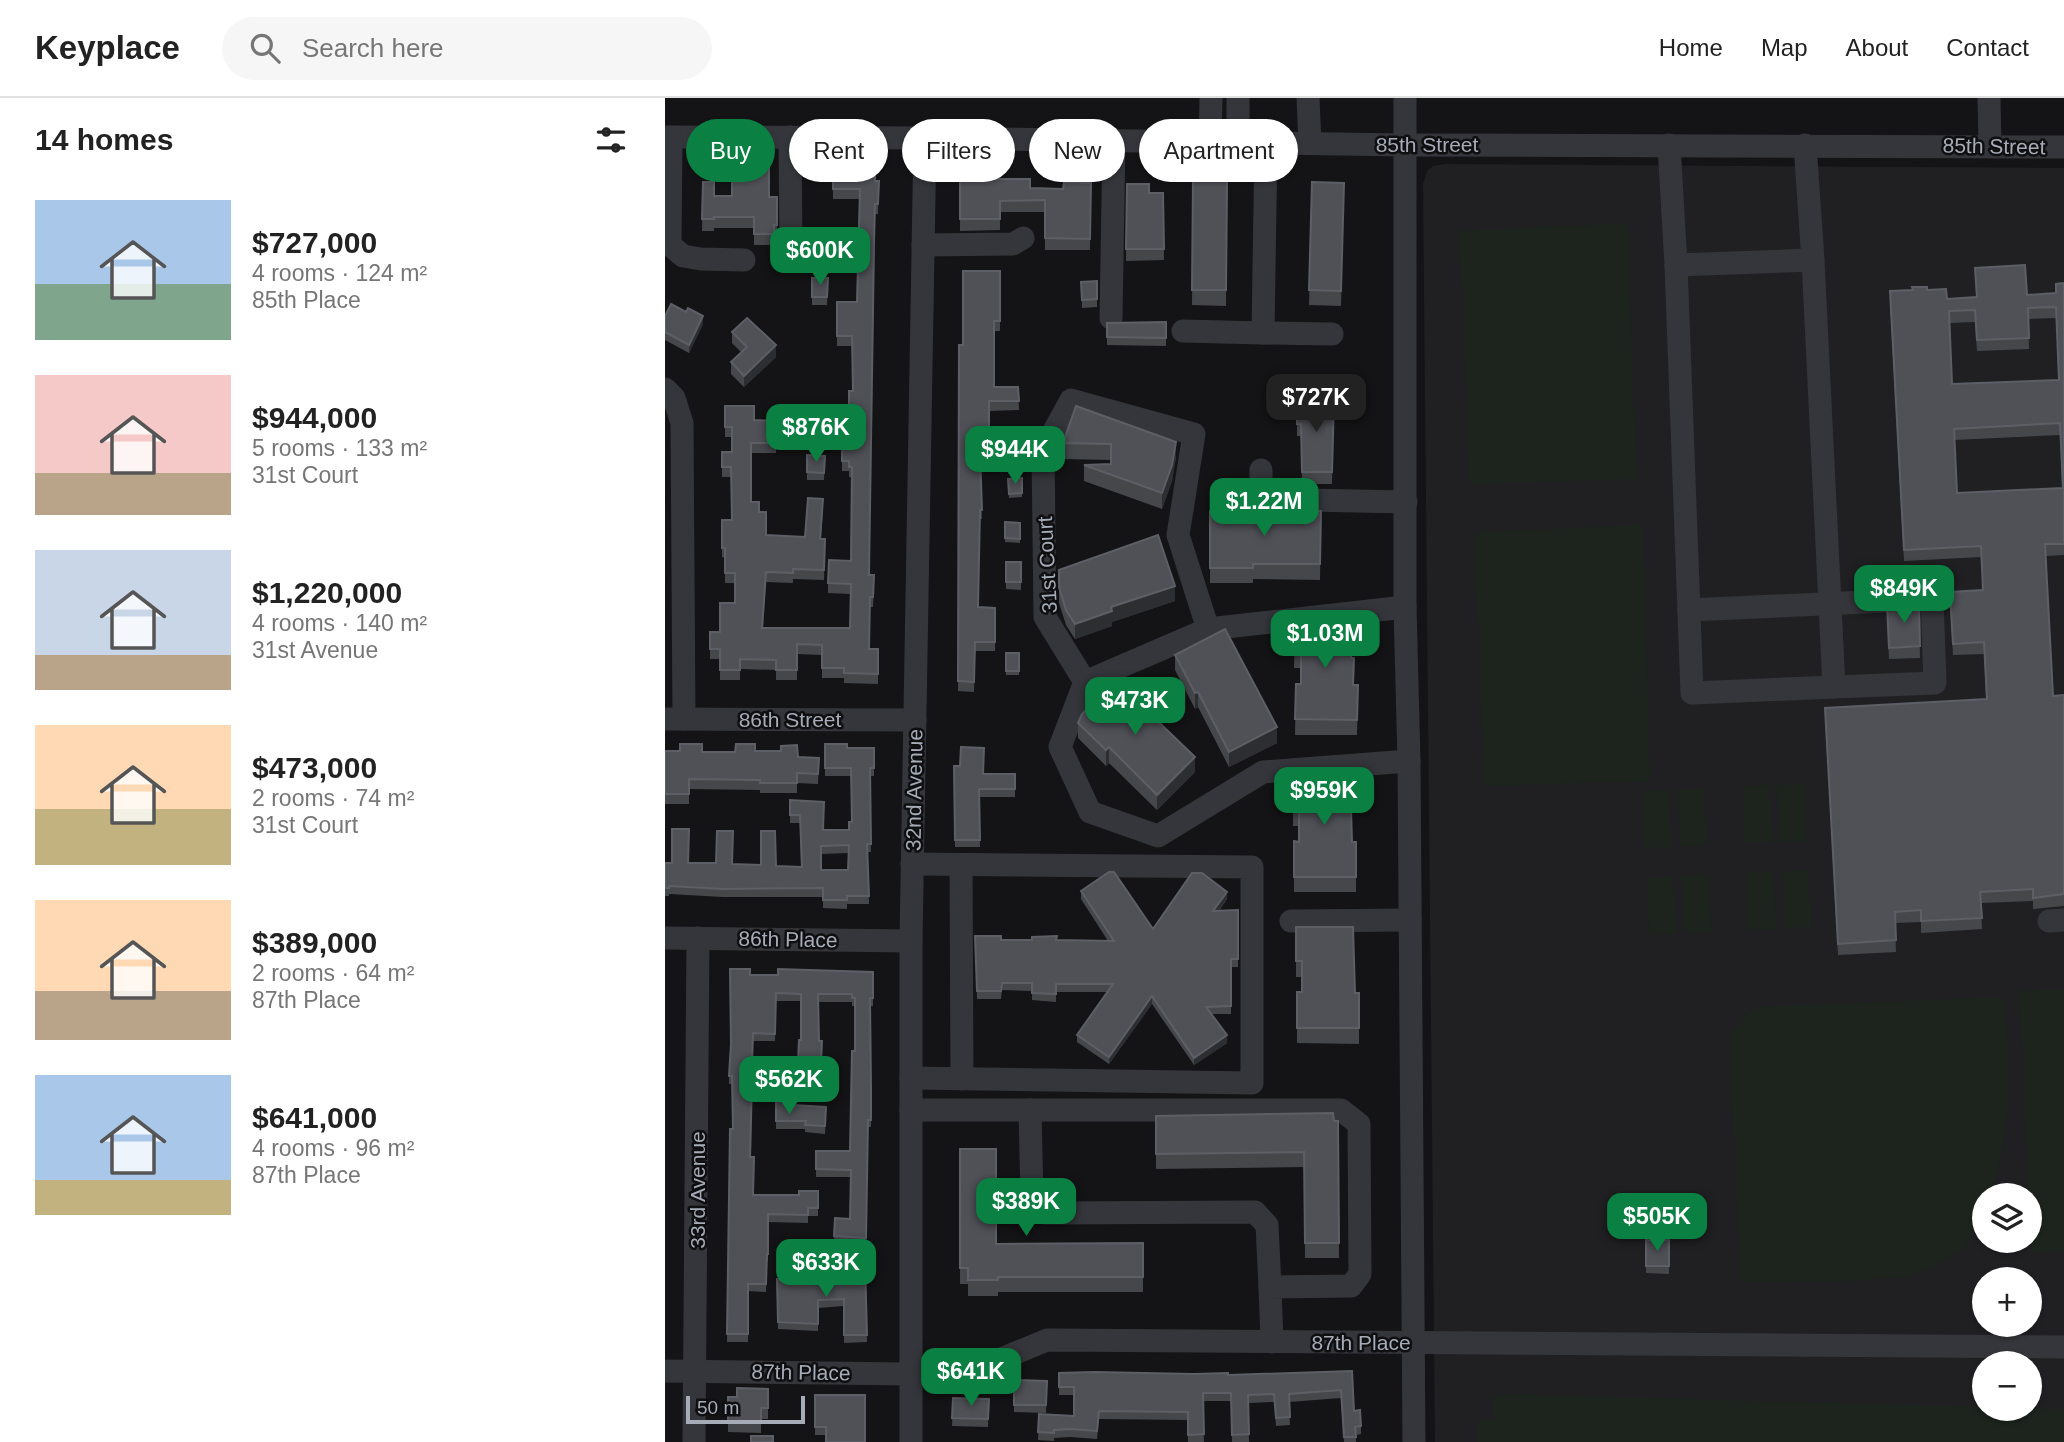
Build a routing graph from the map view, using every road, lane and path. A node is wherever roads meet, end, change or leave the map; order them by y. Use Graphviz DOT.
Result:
graph roads {
  1 [pos="1211,98"];
  2 [pos="1238,98"];
  3 [pos="1308,98"];
  4 [pos="1405,98"];
  5 [pos="1989,98"];
  6 [pos="1211,119"];
  7 [pos="1238,119"];
  8 [pos="668,137"];
  9 [pos="789,137"];
  10 [pos="1298,143"];
  11 [pos="1310,143"];
  12 [pos="1406,145"];
  13 [pos="1669,145"];
  14 [pos="1805,145"];
  15 [pos="1990,146"];
  16 [pos="2064,147"];
  17 [pos="790,182"];
  18 [pos="924,182"];
  19 [pos="1113,182"];
  20 [pos="1265,182"];
  21 [pos="1023,238"];
  22 [pos="923,245"];
  23 [pos="791,252"];
  24 [pos="744,260"];
  25 [pos="1813,260"];
  26 [pos="1676,265"];
  27 [pos="1111,318"];
  28 [pos="1183,331"];
  29 [pos="1263,333"];
  30 [pos="1332,334"];
  31 [pos="665,389"];
  32 [pos="1261,470"];
  33 [pos="1406,502"];
  34 [pos="1829,603"];
  35 [pos="1405,607"];
  36 [pos="1689,610"];
  37 [pos="1208,629"];
  38 [pos="1085,682"];
  39 [pos="1833,687"];
  40 [pos="674,719"];
  41 [pos="915,720"];
  42 [pos="1409,761"];
  43 [pos="912,864"];
  44 [pos="961,865"];
  45 [pos="1291,920"];
  46 [pos="1410,920"];
  47 [pos="665,938"];
  48 [pos="698,938"];
  49 [pos="911,941"];
  50 [pos="911,1078"];
  51 [pos="963,1079"];
  52 [pos="911,1110"];
  53 [pos="1030,1110"];
  54 [pos="1270,1287"];
  55 [pos="1272,1342"];
  56 [pos="1413,1343"];
  57 [pos="2064,1347"];
  58 [pos="665,1371"];
  59 [pos="696,1371"];
  60 [pos="911,1374"];
  61 [pos="694,1442"];
  62 [pos="911,1442"];
  63 [pos="1414,1442"];
  1 -- 6 [label="street"];
  2 -- 7 [label="street"];
  3 -- 11 [label="street"];
  4 -- 12 [label="street"];
  5 -- 15 [label="street"];
  8 -- 9 [label="street, 85th Street"];
  8 -- 24 [label="street"];
  10 -- 11 [label="street, 85th Street"];
  11 -- 12 [label="street, 85th Street"];
  12 -- 13 [label="street, 85th Street"];
  12 -- 33 [label="street"];
  13 -- 14 [label="street, 85th Street"];
  13 -- 26 [label="street"];
  14 -- 15 [label="street, 85th Street"];
  14 -- 25 [label="street"];
  15 -- 16 [label="street, 85th Street"];
  17 -- 23 [label="street"];
  18 -- 22 [label="street, 32nd Avenue"];
  19 -- 27 [label="street"];
  20 -- 29 [label="street"];
  21 -- 22 [label="street"];
  22 -- 41 [label="street, 32nd Avenue"];
  25 -- 26 [label="street"];
  25 -- 34 [label="street"];
  26 -- 36 [label="street"];
  28 -- 29 [label="street"];
  29 -- 30 [label="street"];
  31 -- 40 [label="street"];
  32 -- 33 [label="street"];
  33 -- 35 [label="street"];
  34 -- 36 [label="street"];
  34 -- 39 [label="street"];
  34 -- 39 [label="street"];
  35 -- 37 [label="street"];
  35 -- 42 [label="street"];
  36 -- 39 [label="street"];
  37 -- 38 [label="street"];
  37 -- 38 [label="street, 31st Court"];
  38 -- 42 [label="street"];
  40 -- 41 [label="street, 86th Street"];
  41 -- 43 [label="street, 32nd Avenue"];
  42 -- 46 [label="street"];
  43 -- 44 [label="street"];
  43 -- 49 [label="street, 32nd Avenue"];
  44 -- 51 [label="street"];
  44 -- 51 [label="street"];
  45 -- 46 [label="street"];
  46 -- 56 [label="street"];
  47 -- 48 [label="street, 86th Place"];
  48 -- 49 [label="street, 86th Place"];
  48 -- 59 [label="street, 33rd Avenue"];
  49 -- 50 [label="street, 32nd Avenue"];
  50 -- 51 [label="street"];
  50 -- 52 [label="street, 32nd Avenue"];
  52 -- 53 [label="street"];
  52 -- 60 [label="street, 32nd Avenue"];
  53 -- 54 [label="street"];
  53 -- 54 [label="street"];
  54 -- 55 [label="street"];
  55 -- 56 [label="street, 87th Place"];
  55 -- 60 [label="street, 87th Place"];
  56 -- 57 [label="street, 87th Place"];
  56 -- 63 [label="street"];
  58 -- 59 [label="street, 87th Place"];
  59 -- 60 [label="street, 87th Place"];
  59 -- 61 [label="street, 33rd Avenue"];
  60 -- 62 [label="street, 32nd Avenue"];
}
